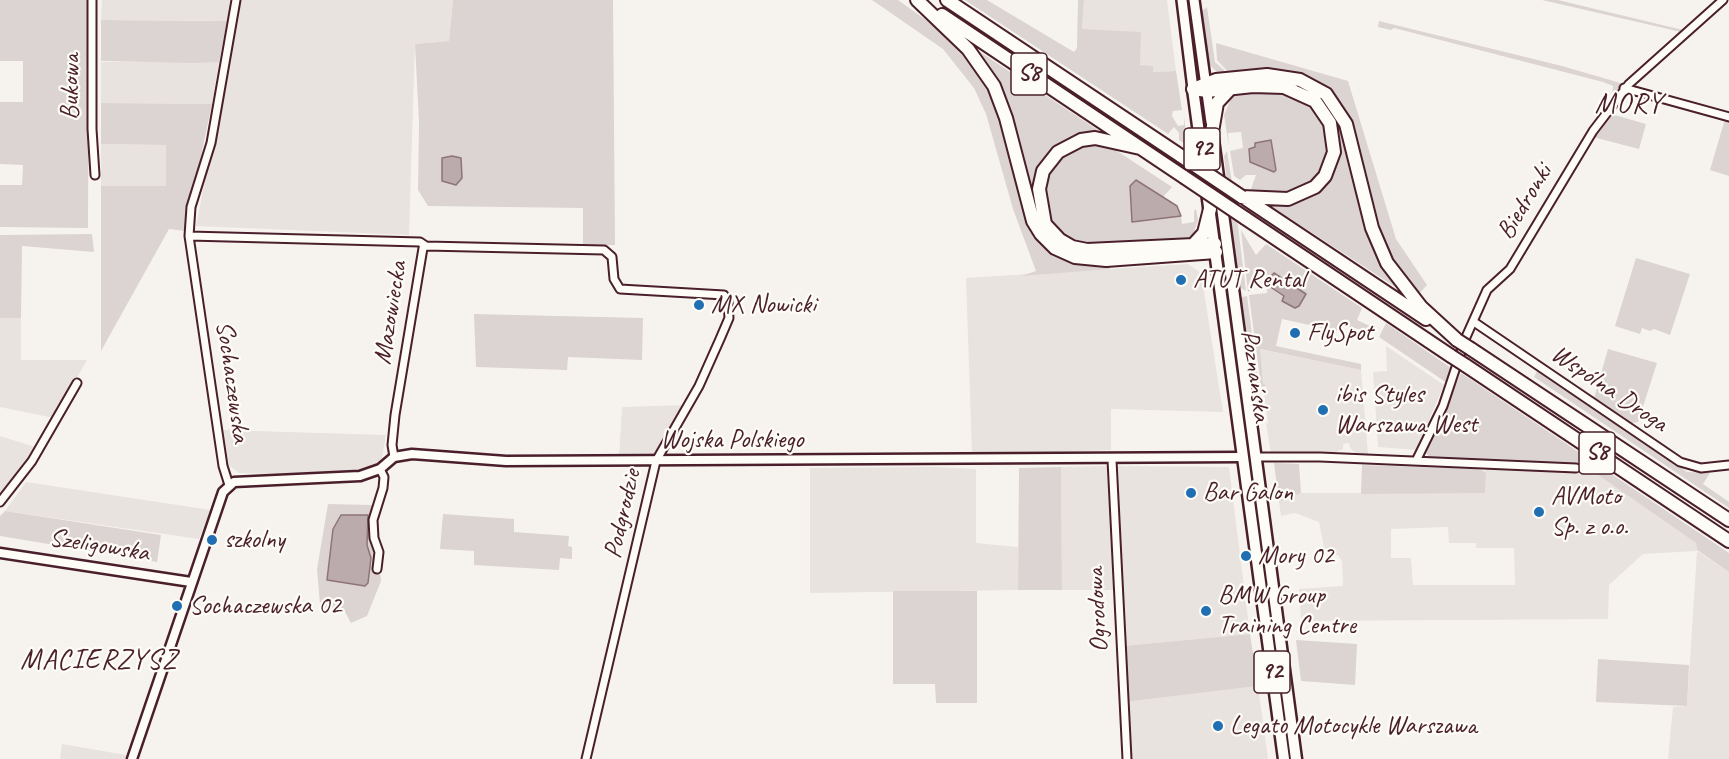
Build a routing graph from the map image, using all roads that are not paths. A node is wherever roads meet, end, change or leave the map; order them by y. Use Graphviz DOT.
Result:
graph roads {
  1 [pos="92,0"];
  2 [pos="236,0"];
  3 [pos="917,0"];
  4 [pos="947,0"];
  5 [pos="1182,0"];
  6 [pos="1194,0"];
  7 [pos="1723,0"];
  8 [pos="1206,87"];
  9 [pos="1624,88"];
  10 [pos="1193,89"];
  11 [pos="1230,89"];
  12 [pos="1729,117"];
  13 [pos="1212,132"];
  14 [pos="1140,148"];
  15 [pos="95,175"];
  16 [pos="1242,197"];
  17 [pos="1210,209"];
  18 [pos="189,236"];
  19 [pos="1193,245"];
  20 [pos="426,246"];
  21 [pos="1228,246"];
  22 [pos="1215,248"];
  23 [pos="604,250"];
  24 [pos="1474,322"];
  25 [pos="1457,340"];
  26 [pos="77,383"];
  27 [pos="394,457"];
  28 [pos="1243,457"];
  29 [pos="1256,457"];
  30 [pos="1112,460"];
  31 [pos="656,461"];
  32 [pos="1416,461"];
  33 [pos="1729,465"];
  34 [pos="1576,468"];
  35 [pos="380,469"];
  36 [pos="229,485"];
  37 [pos="0,502"];
  38 [pos="1729,520"];
  39 [pos="1729,541"];
  40 [pos="0,553"];
  41 [pos="377,569"];
  42 [pos="192,582"];
  43 [pos="132,759"];
  44 [pos="586,759"];
  45 [pos="1126,759"];
  46 [pos="1284,759"];
  47 [pos="1296,759"];
  1 -- 15 [label="street, Bukowa"];
  2 -- 18 [label="street, Sochaczewska"];
  3 -- 14 [label="highway, S8"];
  3 -- 22 [label="highway"];
  4 -- 16 [label="highway, S8, bridge"];
  5 -- 10 [label="main road, Poznańska"];
  6 -- 8 [label="main road, Poznańska"];
  7 -- 9 [label="street, Biedronki"];
  8 -- 10 [label="highway"];
  8 -- 11 [label="highway"];
  8 -- 13 [label="main road, Poznańska"];
  8 -- 25 [label="highway"];
  9 -- 12 [label="street"];
  9 -- 24 [label="street, Biedronki"];
  10 -- 17 [label="main road, Poznańska / 92"];
  11 -- 13 [label="highway"];
  11 -- 16 [label="highway"];
  13 -- 21 [label="main road, Poznańska / 92"];
  14 -- 19 [label="highway"];
  14 -- 39 [label="highway, S8, bridge"];
  16 -- 25 [label="highway, S8"];
  17 -- 19 [label="highway"];
  17 -- 22 [label="main road, Poznańska / 92"];
  18 -- 20 [label="street"];
  18 -- 36 [label="street, Sochaczewska"];
  19 -- 22 [label="highway"];
  20 -- 23 [label="street, Mazowiecka"];
  20 -- 27 [label="street, Mazowiecka"];
  21 -- 22 [label="main road"];
  21 -- 29 [label="main road, Poznańska / 92"];
  22 -- 28 [label="main road, Poznańska / 92"];
  23 -- 31 [label="street, Podgrodzie"];
  24 -- 32 [label="street, Biedronki"];
  24 -- 33 [label="street, Wspólna Droga"];
  25 -- 38 [label="highway, S8, bridge"];
  26 -- 37 [label="street"];
  27 -- 31 [label="street, Wojska Polskiego"];
  27 -- 35 [label="street"];
  28 -- 30 [label="street, Wojska Polskiego"];
  28 -- 46 [label="main road, Poznańska / 92"];
  29 -- 32 [label="street"];
  29 -- 47 [label="main road, Poznańska / 92"];
  30 -- 31 [label="street, Wojska Polskiego"];
  30 -- 45 [label="street, Ogrodowa"];
  31 -- 44 [label="street, Podgrodzie"];
  32 -- 34 [label="street"];
  35 -- 36 [label="street"];
  35 -- 41 [label="street"];
  36 -- 42 [label="street"];
  40 -- 42 [label="street, Szeligowska"];
  42 -- 43 [label="street"];
}
